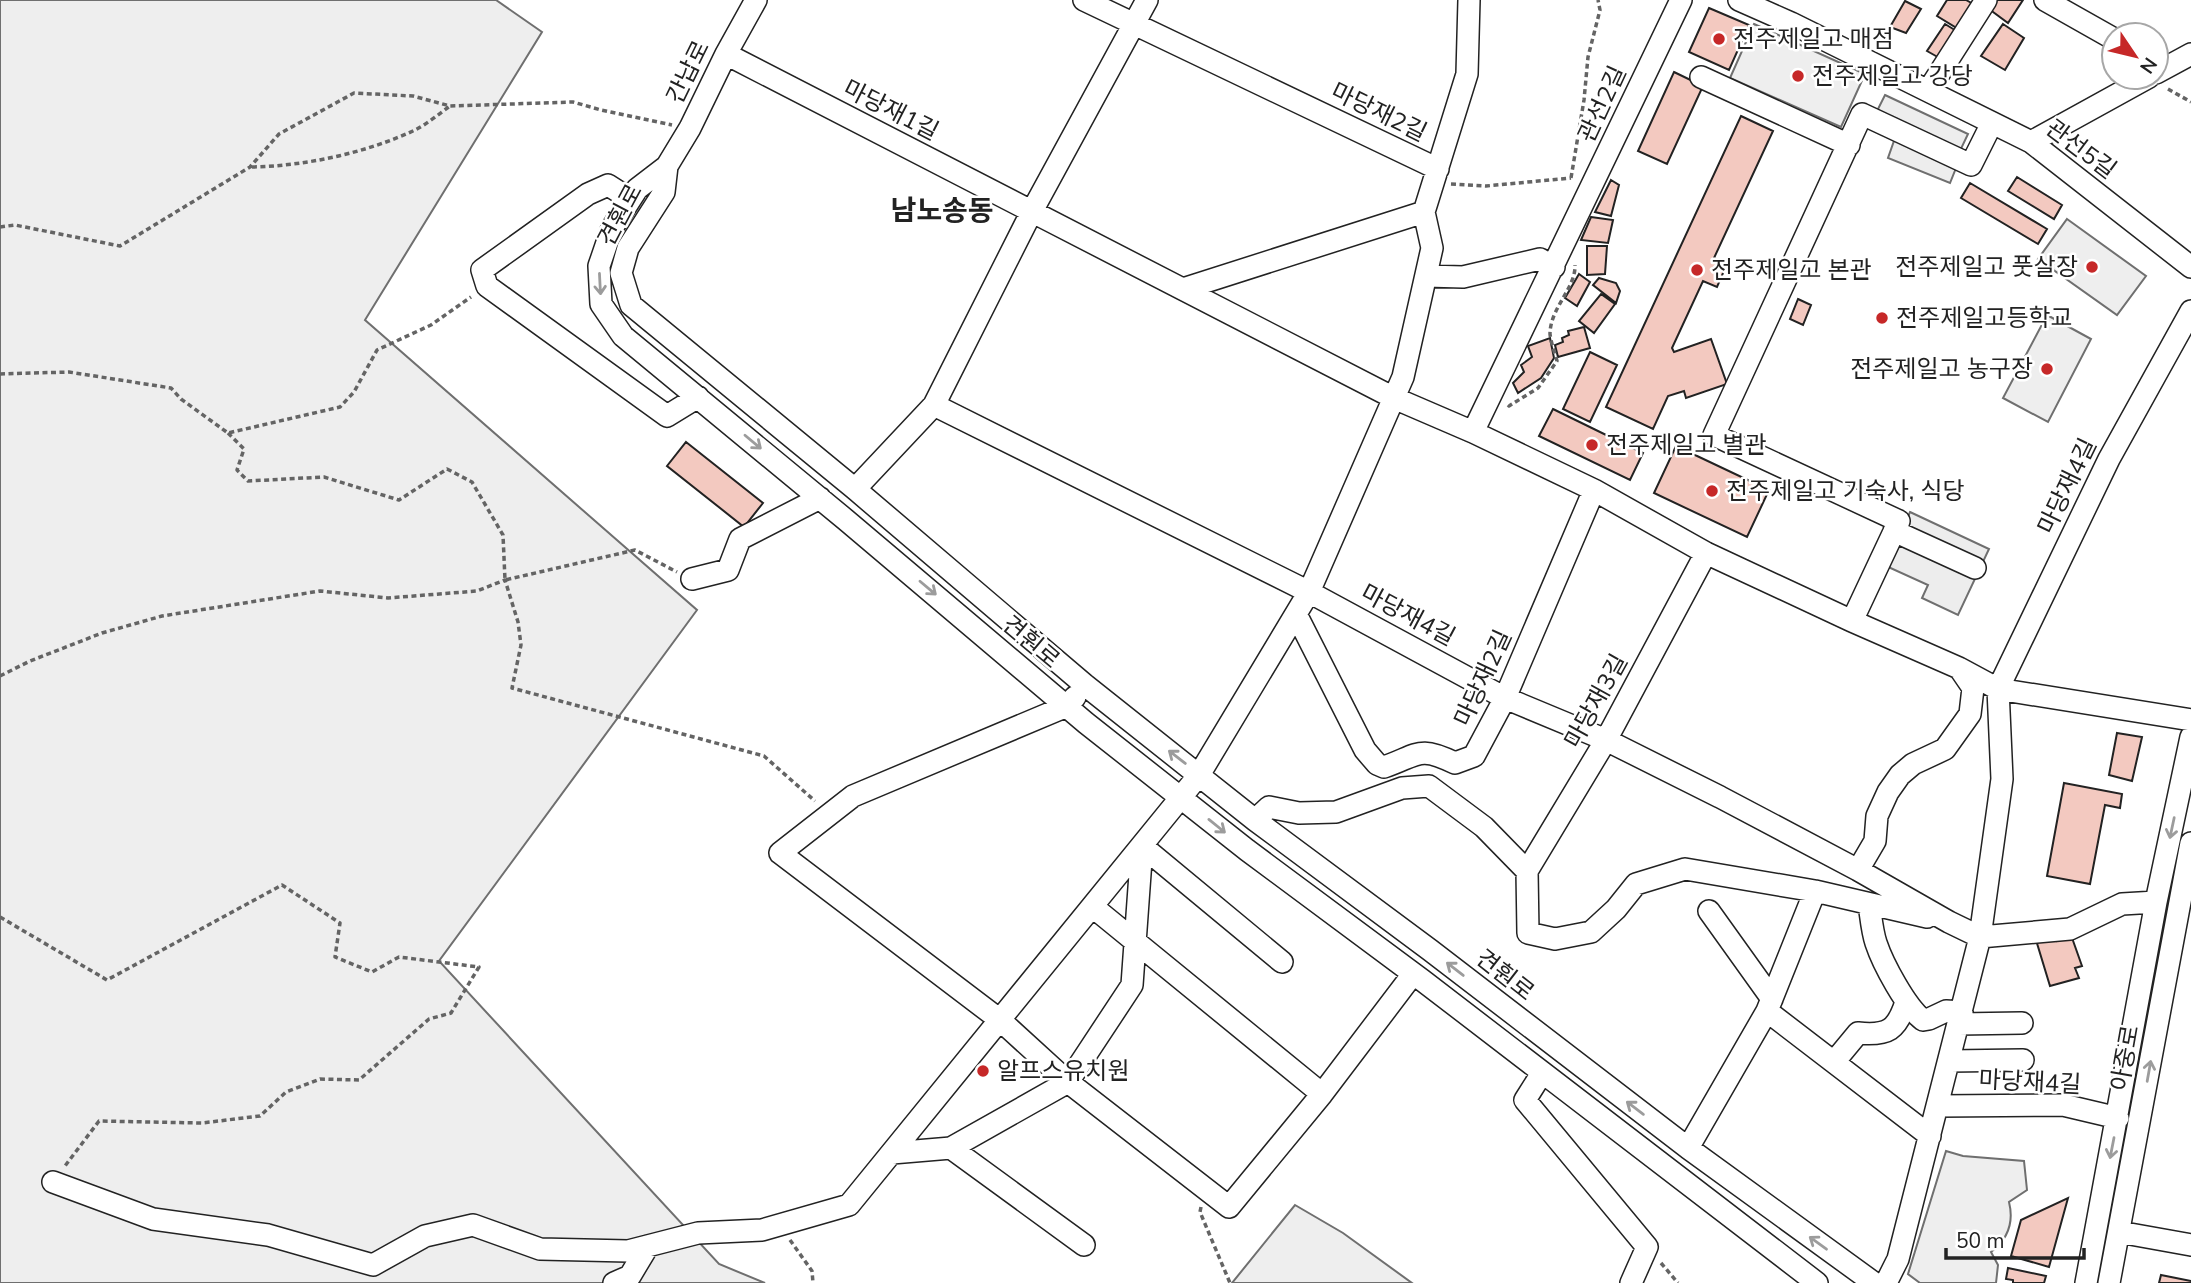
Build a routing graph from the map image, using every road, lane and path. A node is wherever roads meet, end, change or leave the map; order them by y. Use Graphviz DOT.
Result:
graph roads {
  1 [pos="756,0"];
  2 [pos="1084,0"];
  3 [pos="1147,0"];
  4 [pos="1469,0"];
  5 [pos="1598,0"];
  6 [pos="1681,0"];
  7 [pos="1739,0"];
  8 [pos="1986,0"];
  9 [pos="2045,0"];
  10 [pos="1135,24"];
  11 [pos="2100,31"];
  12 [pos="726,54"];
  13 [pos="2191,54"];
  14 [pos="2170,64"];
  15 [pos="1701,76"];
  16 [pos="1928,91"];
  17 [pos="2120,91"];
  18 [pos="450,106"];
  19 [pos="1992,123"];
  20 [pos="690,128"];
  21 [pos="2031,142"];
  22 [pos="1849,145"];
  23 [pos="667,166"];
  24 [pos="250,167"];
  25 [pos="1436,175"];
  26 [pos="630,199"];
  27 [pos="1031,212"];
  28 [pos="1424,212"];
  29 [pos="0,227"];
  30 [pos="1575,262"];
  31 [pos="1553,267"];
  32 [pos="2191,267"];
  33 [pos="1426,276"];
  34 [pos="487,286"];
  35 [pos="1183,289"];
  36 [pos="2191,311"];
  37 [pos="0,374"];
  38 [pos="698,397"];
  39 [pos="1490,397"];
  40 [pos="1394,398"];
  41 [pos="934,405"];
  42 [pos="1473,432"];
  43 [pos="228,433"];
  44 [pos="855,489"];
  45 [pos="1594,491"];
  46 [pos="820,498"];
  47 [pos="1894,531"];
  48 [pos="1706,554"];
  49 [pos="1975,568"];
  50 [pos="692,579"];
  51 [pos="505,580"];
  52 [pos="1309,592"];
  53 [pos="1296,614"];
  54 [pos="1852,621"];
  55 [pos="1959,667"];
  56 [pos="0,676"];
  57 [pos="1085,685"];
  58 [pos="1998,690"];
  59 [pos="1505,698"];
  60 [pos="1067,706"];
  61 [pos="2191,720"];
  62 [pos="2191,737"];
  63 [pos="1606,740"];
  64 [pos="1199,775"];
  65 [pos="1182,797"];
  66 [pos="829,814"];
  67 [pos="1255,820"];
  68 [pos="2191,843"];
  69 [pos="1142,846"];
  70 [pos="1858,870"];
  71 [pos="1527,871"];
  72 [pos="1815,891"];
  73 [pos="2156,902"];
  74 [pos="1869,904"];
  75 [pos="1093,907"];
  76 [pos="1709,911"];
  77 [pos="0,918"];
  78 [pos="1950,922"];
  79 [pos="2183,934"];
  80 [pos="1980,937"];
  81 [pos="1136,943"];
  82 [pos="1282,962"];
  83 [pos="1413,974"];
  84 [pos="1906,1002"];
  85 [pos="1770,1005"];
  86 [pos="1960,1018"];
  87 [pos="1000,1020"];
  88 [pos="2022,1023"];
  89 [pos="2023,1060"];
  90 [pos="1950,1061"];
  91 [pos="1834,1062"];
  92 [pos="1542,1073"];
  93 [pos="1068,1082"];
  94 [pos="1322,1094"];
  95 [pos="1939,1106"];
  96 [pos="2118,1118"];
  97 [pos="1930,1136"];
  98 [pos="951,1148"];
  99 [pos="1688,1148"];
  100 [pos="892,1153"];
  101 [pos="53,1182"];
  102 [pos="1205,1188"];
  103 [pos="762,1230"];
  104 [pos="2119,1232"];
  105 [pos="1084,1245"];
  106 [pos="2191,1245"];
  107 [pos="649,1246"];
  108 [pos="614,1283"];
  109 [pos="813,1283"];
  110 [pos="1230,1283"];
  111 [pos="1631,1283"];
  112 [pos="1817,1283"];
  113 [pos="1874,1283"];
  114 [pos="1886,1283"];
  115 [pos="2086,1283"];
  116 [pos="2109,1283"];
  1 -- 12 [label="street, 간납로"];
  2 -- 10 [label="street"];
  3 -- 10 [label="street"];
  4 -- 25 [label="street, 마당재2길"];
  5 -- 25 [label="path"];
  6 -- 31 [label="street, 관선2길"];
  7 -- 16 [label="street, 관선5길"];
  8 -- 16 [label="street"];
  9 -- 11 [label="street"];
  10 -- 25 [label="street, 마당재2길"];
  10 -- 27 [label="street"];
  12 -- 20 [label="street, 간납로"];
  12 -- 27 [label="street, 마당재1길"];
  13 -- 14 [label="street"];
  15 -- 22 [label="street"];
  16 -- 19 [label="street, 관선5길"];
  17 -- 21 [label="street"];
  18 -- 20 [label="path"];
  18 -- 24 [label="path"];
  18 -- 24 [label="path"];
  19 -- 21 [label="street, 관선5길"];
  19 -- 22 [label="street"];
  20 -- 23 [label="street, 간납로"];
  21 -- 32 [label="street, 관선5길"];
  22 -- 47 [label="street"];
  23 -- 26 [label="street, 견훤로"];
  23 -- 44 [label="street, 견훤로"];
  24 -- 29 [label="path"];
  25 -- 28 [label="street, 마당재2길"];
  26 -- 34 [label="street"];
  26 -- 38 [label="street, 견훤로, one-way"];
  27 -- 35 [label="street, 마당재1길"];
  27 -- 41 [label="street"];
  28 -- 33 [label="street"];
  28 -- 35 [label="street"];
  30 -- 39 [label="path"];
  31 -- 33 [label="street"];
  31 -- 39 [label="street"];
  33 -- 40 [label="street"];
  34 -- 38 [label="street"];
  34 -- 43 [label="path"];
  35 -- 40 [label="street"];
  36 -- 58 [label="street, 마당재4길"];
  37 -- 43 [label="path"];
  38 -- 46 [label="street, 견훤로, one-way"];
  39 -- 42 [label="street"];
  40 -- 42 [label="street"];
  40 -- 52 [label="street"];
  41 -- 44 [label="street"];
  41 -- 52 [label="street, 마당재4길"];
  42 -- 45 [label="street"];
  43 -- 51 [label="path"];
  44 -- 57 [label="street, 견훤로"];
  45 -- 48 [label="street"];
  45 -- 59 [label="street, 마당재2길"];
  46 -- 50 [label="street"];
  46 -- 60 [label="street, 견훤로, one-way"];
  47 -- 49 [label="street"];
  47 -- 54 [label="street"];
  48 -- 54 [label="street"];
  48 -- 63 [label="street, 마당재3길"];
  50 -- 51 [label="path"];
  51 -- 56 [label="path"];
  51 -- 66 [label="path"];
  52 -- 53 [label="street"];
  52 -- 59 [label="street, 마당재4길"];
  53 -- 59 [label="street, 마당재2길"];
  53 -- 64 [label="street"];
  54 -- 55 [label="street"];
  55 -- 58 [label="street"];
  55 -- 70 [label="street"];
  57 -- 60 [label="street, 견훤로"];
  64 -- 57 [label="street, 견훤로, one-way"];
  58 -- 61 [label="street"];
  58 -- 80 [label="street, 마당재4길"];
  59 -- 63 [label="street, 마당재4길"];
  60 -- 65 [label="street, 견훤로"];
  60 -- 66 [label="street, 견훤로"];
  62 -- 73 [label="street, 아중로, one-way"];
  63 -- 70 [label="street, 마당재4길"];
  63 -- 71 [label="street, 마당재3길"];
  64 -- 65 [label="street"];
  64 -- 67 [label="street, 견훤로"];
  65 -- 69 [label="street"];
  65 -- 83 [label="street, 견훤로, one-way"];
  66 -- 87 [label="street, 견훤로"];
  67 -- 71 [label="street"];
  99 -- 67 [label="street, 견훤로, one-way"];
  68 -- 79 [label="street, 아중로"];
  69 -- 75 [label="street"];
  69 -- 81 [label="street"];
  69 -- 82 [label="street"];
  70 -- 78 [label="street, 마당재4길"];
  71 -- 72 [label="street"];
  72 -- 74 [label="street"];
  72 -- 85 [label="street"];
  73 -- 80 [label="street"];
  73 -- 96 [label="street, 아중로"];
  74 -- 78 [label="street"];
  74 -- 84 [label="street"];
  75 -- 81 [label="street"];
  75 -- 87 [label="street"];
  76 -- 85 [label="street"];
  77 -- 101 [label="path"];
  78 -- 80 [label="street, 마당재4길"];
  104 -- 79 [label="street, 아중로, one-way"];
  80 -- 86 [label="street, 마당재4길"];
  81 -- 93 [label="street"];
  81 -- 94 [label="street"];
  83 -- 92 [label="street, 견훤로"];
  83 -- 94 [label="street"];
  84 -- 86 [label="street"];
  84 -- 91 [label="street"];
  85 -- 91 [label="street"];
  85 -- 99 [label="street"];
  86 -- 88 [label="street"];
  86 -- 90 [label="street, 마당재4길"];
  87 -- 93 [label="street"];
  87 -- 100 [label="street"];
  89 -- 90 [label="street, 마당재4길"];
  90 -- 95 [label="street, 마당재4길"];
  91 -- 97 [label="street"];
  92 -- 111 [label="street"];
  92 -- 112 [label="street, 견훤로"];
  93 -- 98 [label="street"];
  93 -- 102 [label="street"];
  94 -- 102 [label="street"];
  95 -- 96 [label="street, 마당재4길"];
  95 -- 97 [label="street, 마당재4길"];
  96 -- 115 [label="street, 아중로, one-way"];
  97 -- 114 [label="street, 마당재4길"];
  98 -- 100 [label="street"];
  98 -- 105 [label="street"];
  113 -- 99 [label="street, 견훤로, one-way"];
  100 -- 103 [label="street"];
  101 -- 107 [label="street"];
  102 -- 110 [label="path"];
  103 -- 107 [label="street"];
  103 -- 109 [label="path"];
  104 -- 106 [label="street"];
  104 -- 116 [label="street, 아중로"];
  107 -- 108 [label="street"];
}
